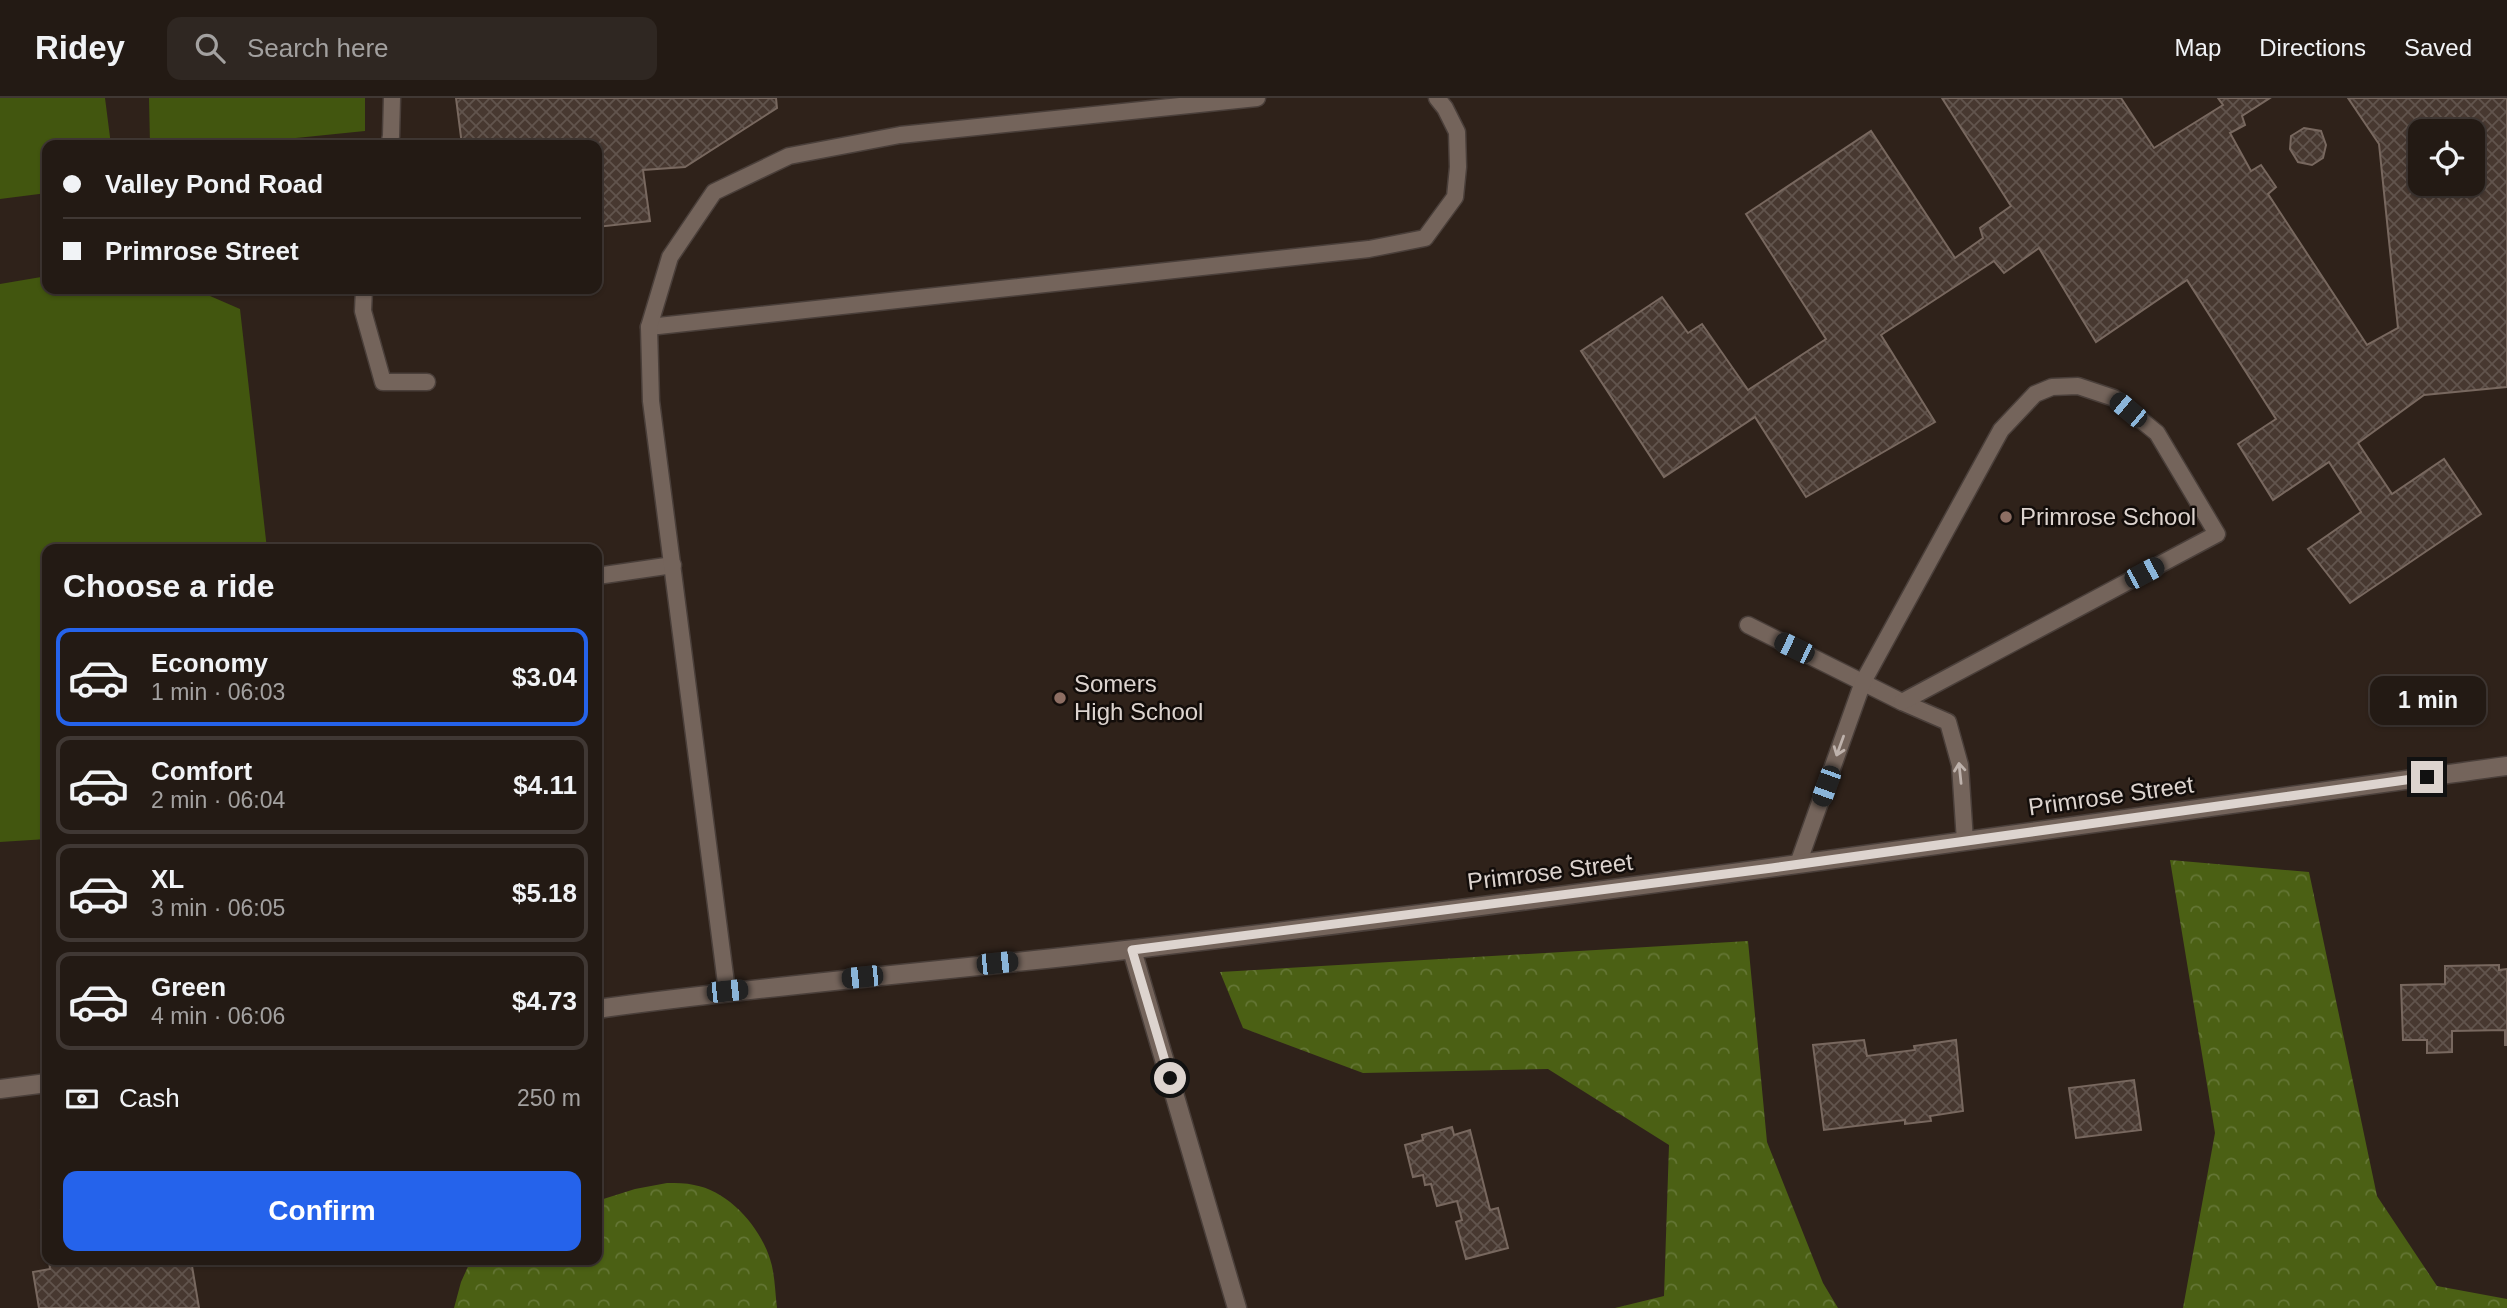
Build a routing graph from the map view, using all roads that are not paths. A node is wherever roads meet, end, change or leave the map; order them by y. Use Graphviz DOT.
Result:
graph roads {
  1 [pos="392,98"];
  2 [pos="1257,98"];
  3 [pos="1447,101"];
  4 [pos="390,140"];
  5 [pos="364,294"];
  6 [pos="649,327"];
  7 [pos="427,383"];
  8 [pos="673,565"];
  9 [pos="602,575"];
  10 [pos="1748,625"];
  11 [pos="1863,682"];
  12 [pos="1902,702"];
  13 [pos="2507,766"];
  14 [pos="1965,841"];
  15 [pos="1798,864"];
  16 [pos="1132,950"];
  17 [pos="727,991"];
  18 [pos="602,1008"];
  19 [pos="42,1084"];
  20 [pos="0,1089"];
  21 [pos="1237,1308"];
  1 -- 4 [label="lane"];
  2 -- 6 [label="lane"];
  3 -- 6 [label="lane"];
  5 -- 7 [label="lane"];
  6 -- 8 [label="lane"];
  8 -- 9 [label="lane"];
  8 -- 17 [label="lane"];
  10 -- 11 [label="lane"];
  11 -- 12 [label="lane"];
  11 -- 12 [label="lane"];
  11 -- 15 [label="lane, one-way"];
  14 -- 12 [label="lane, one-way"];
  13 -- 14 [label="main road, Primrose Street"];
  14 -- 15 [label="main road, Primrose Street"];
  15 -- 16 [label="main road, Primrose Street"];
  16 -- 17 [label="main road, Primrose Street"];
  16 -- 21 [label="main road"];
  17 -- 18 [label="main road, Primrose Street"];
  19 -- 20 [label="main road"];
}
